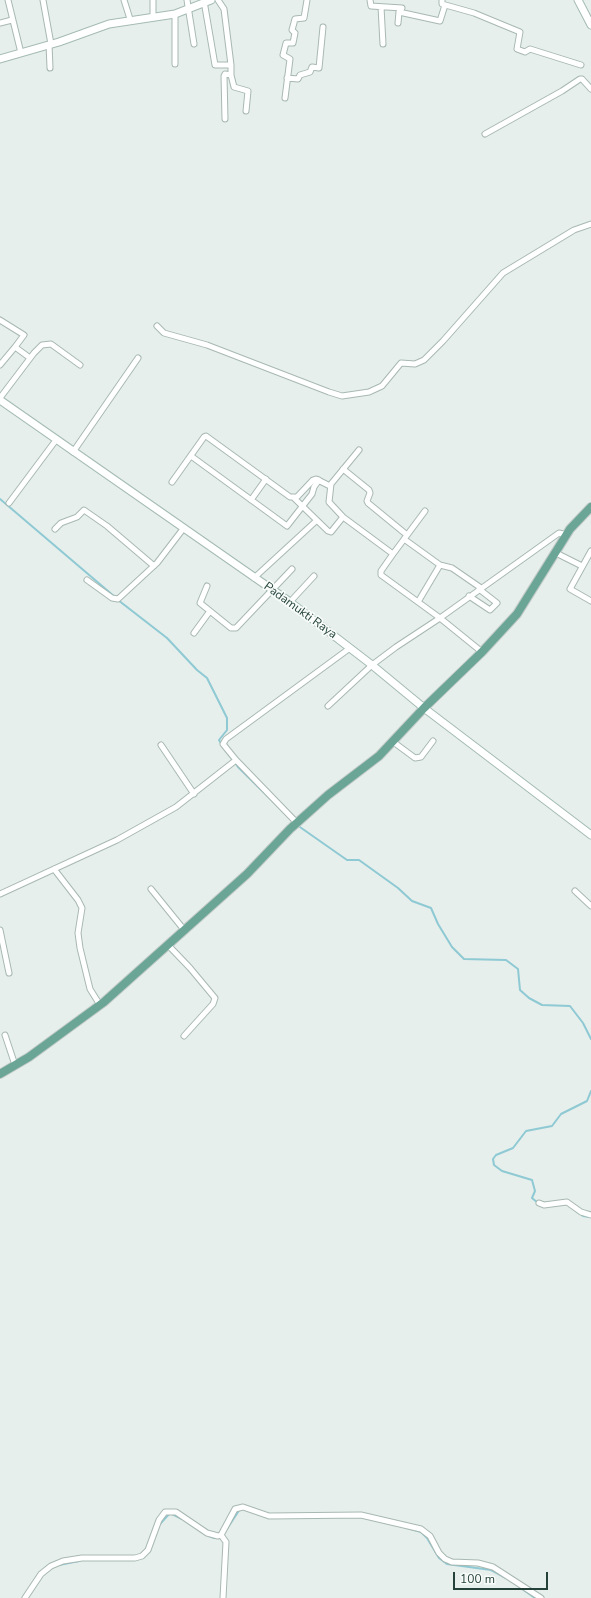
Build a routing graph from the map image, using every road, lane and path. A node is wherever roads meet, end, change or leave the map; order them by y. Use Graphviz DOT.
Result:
graph roads {
  1 [pos="8,0"];
  2 [pos="43,0"];
  3 [pos="124,0"];
  4 [pos="152,0"];
  5 [pos="187,0"];
  6 [pos="307,0"];
  7 [pos="370,0"];
  8 [pos="578,0"];
  9 [pos="218,1"];
  10 [pos="206,2"];
  11 [pos="444,2"];
  12 [pos="381,7"];
  13 [pos="190,11"];
  14 [pos="399,12"];
  15 [pos="175,16"];
  16 [pos="153,17"];
  17 [pos="130,19"];
  18 [pos="12,20"];
  19 [pos="0,23"];
  20 [pos="398,24"];
  21 [pos="591,25"];
  22 [pos="323,27"];
  23 [pos="194,44"];
  24 [pos="383,44"];
  25 [pos="50,47"];
  26 [pos="21,54"];
  27 [pos="0,59"];
  28 [pos="175,64"];
  29 [pos="231,65"];
  30 [pos="581,65"];
  31 [pos="50,68"];
  32 [pos="231,75"];
  33 [pos="287,78"];
  34 [pos="591,89"];
  35 [pos="285,98"];
  36 [pos="246,111"];
  37 [pos="225,119"];
  38 [pos="485,134"];
  39 [pos="591,224"];
  40 [pos="0,320"];
  41 [pos="158,326"];
  42 [pos="15,347"];
  43 [pos="30,358"];
  44 [pos="138,358"];
  45 [pos="0,365"];
  46 [pos="80,365"];
  47 [pos="1,402"];
  48 [pos="56,440"];
  49 [pos="359,450"];
  50 [pos="73,452"];
  51 [pos="191,456"];
  52 [pos="343,470"];
  53 [pos="266,479"];
  54 [pos="319,480"];
  55 [pos="172,482"];
  56 [pos="330,486"];
  57 [pos="294,498"];
  58 [pos="251,500"];
  59 [pos="8,503"];
  60 [pos="303,506"];
  61 [pos="591,507"];
  62 [pos="425,511"];
  63 [pos="343,517"];
  64 [pos="316,521"];
  65 [pos="55,528"];
  66 [pos="183,529"];
  67 [pos="567,535"];
  68 [pos="406,537"];
  69 [pos="591,551"];
  70 [pos="556,553"];
  71 [pos="393,554"];
  72 [pos="440,564"];
  73 [pos="154,566"];
  74 [pos="582,566"];
  75 [pos="292,569"];
  76 [pos="314,576"];
  77 [pos="254,578"];
  78 [pos="86,580"];
  79 [pos="207,586"];
  80 [pos="480,589"];
  81 [pos="271,590"];
  82 [pos="469,596"];
  83 [pos="290,602"];
  84 [pos="418,602"];
  85 [pos="591,602"];
  86 [pos="210,612"];
  87 [pos="440,618"];
  88 [pos="194,633"];
  89 [pos="350,648"];
  90 [pos="482,652"];
  91 [pos="372,665"];
  92 [pos="328,706"];
  93 [pos="424,708"];
  94 [pos="392,741"];
  95 [pos="432,741"];
  96 [pos="161,745"];
  97 [pos="236,760"];
  98 [pos="194,794"];
  99 [pos="297,823"];
  100 [pos="591,835"];
  101 [pos="54,869"];
  102 [pos="151,889"];
  103 [pos="575,892"];
  104 [pos="0,894"];
  105 [pos="591,906"];
  106 [pos="0,930"];
  107 [pos="185,931"];
  108 [pos="168,945"];
  109 [pos="9,973"];
  110 [pos="100,1005"];
  111 [pos="6,1035"];
  112 [pos="184,1036"];
  113 [pos="15,1065"];
  114 [pos="0,1074"];
  115 [pos="539,1203"];
  116 [pos="591,1215"];
  117 [pos="221,1535"];
  118 [pos="25,1598"];
  119 [pos="223,1598"];
  120 [pos="541,1598"];
  1 -- 18 [label="street"];
  2 -- 25 [label="street"];
  3 -- 17 [label="street"];
  4 -- 16 [label="street"];
  5 -- 13 [label="street"];
  6 -- 33 [label="street"];
  7 -- 12 [label="street"];
  8 -- 21 [label="street"];
  9 -- 29 [label="street"];
  10 -- 13 [label="street"];
  10 -- 29 [label="street"];
  11 -- 14 [label="street"];
  11 -- 30 [label="street"];
  12 -- 14 [label="street"];
  12 -- 24 [label="street"];
  13 -- 15 [label="street"];
  13 -- 23 [label="street"];
  14 -- 20 [label="street"];
  15 -- 16 [label="street"];
  15 -- 28 [label="street"];
  16 -- 17 [label="street"];
  17 -- 25 [label="street"];
  18 -- 19 [label="street"];
  18 -- 26 [label="street"];
  22 -- 33 [label="street"];
  25 -- 26 [label="street"];
  25 -- 31 [label="street"];
  26 -- 27 [label="street"];
  29 -- 32 [label="street"];
  32 -- 36 [label="street"];
  32 -- 37 [label="street"];
  33 -- 35 [label="street"];
  34 -- 38 [label="street"];
  39 -- 41 [label="street"];
  40 -- 42 [label="street"];
  42 -- 43 [label="street"];
  42 -- 45 [label="street"];
  43 -- 46 [label="street"];
  43 -- 47 [label="street"];
  44 -- 50 [label="street"];
  47 -- 48 [label="street, Padamukti Raya"];
  48 -- 50 [label="street, Padamukti Raya"];
  48 -- 59 [label="street"];
  49 -- 52 [label="street"];
  50 -- 66 [label="street, Padamukti Raya"];
  51 -- 53 [label="street"];
  51 -- 55 [label="street"];
  51 -- 58 [label="street"];
  52 -- 56 [label="street"];
  52 -- 68 [label="street"];
  53 -- 57 [label="street"];
  53 -- 58 [label="street"];
  54 -- 56 [label="street"];
  54 -- 57 [label="street"];
  54 -- 60 [label="street"];
  56 -- 63 [label="street"];
  57 -- 60 [label="street"];
  58 -- 60 [label="street"];
  60 -- 64 [label="street"];
  61 -- 67 [label="main road"];
  62 -- 68 [label="street"];
  63 -- 64 [label="street"];
  63 -- 71 [label="street"];
  64 -- 77 [label="street"];
  65 -- 73 [label="street"];
  66 -- 73 [label="street"];
  66 -- 77 [label="street, Padamukti Raya"];
  67 -- 70 [label="main road"];
  67 -- 80 [label="street"];
  68 -- 71 [label="street"];
  68 -- 72 [label="street"];
  69 -- 74 [label="street"];
  70 -- 74 [label="street"];
  70 -- 90 [label="main road"];
  71 -- 84 [label="street"];
  72 -- 80 [label="street"];
  72 -- 84 [label="street"];
  73 -- 78 [label="street"];
  74 -- 85 [label="street"];
  75 -- 81 [label="street"];
  76 -- 83 [label="street"];
  77 -- 81 [label="street, Padamukti Raya"];
  79 -- 86 [label="street"];
  80 -- 82 [label="street"];
  80 -- 82 [label="street"];
  81 -- 83 [label="street, Padamukti Raya"];
  81 -- 86 [label="street"];
  82 -- 87 [label="street"];
  83 -- 89 [label="street, Padamukti Raya"];
  84 -- 87 [label="street"];
  86 -- 88 [label="street"];
  87 -- 90 [label="street"];
  87 -- 91 [label="street"];
  89 -- 91 [label="street, Padamukti Raya"];
  89 -- 97 [label="street"];
  90 -- 93 [label="main road"];
  91 -- 92 [label="street"];
  91 -- 93 [label="street, Padamukti Raya"];
  93 -- 94 [label="main road"];
  93 -- 100 [label="street, Padamukti Raya"];
  94 -- 95 [label="street"];
  94 -- 99 [label="main road"];
  96 -- 98 [label="street"];
  97 -- 98 [label="street"];
  97 -- 99 [label="street"];
  98 -- 101 [label="street"];
  99 -- 107 [label="main road"];
  101 -- 104 [label="street"];
  101 -- 110 [label="street"];
  102 -- 107 [label="street"];
  103 -- 105 [label="street"];
  106 -- 109 [label="street"];
  107 -- 108 [label="main road"];
  108 -- 110 [label="main road"];
  108 -- 112 [label="street"];
  110 -- 113 [label="main road"];
  111 -- 113 [label="street"];
  113 -- 114 [label="main road"];
  115 -- 116 [label="street"];
  117 -- 118 [label="street"];
  117 -- 119 [label="street"];
  117 -- 120 [label="street"];
}
